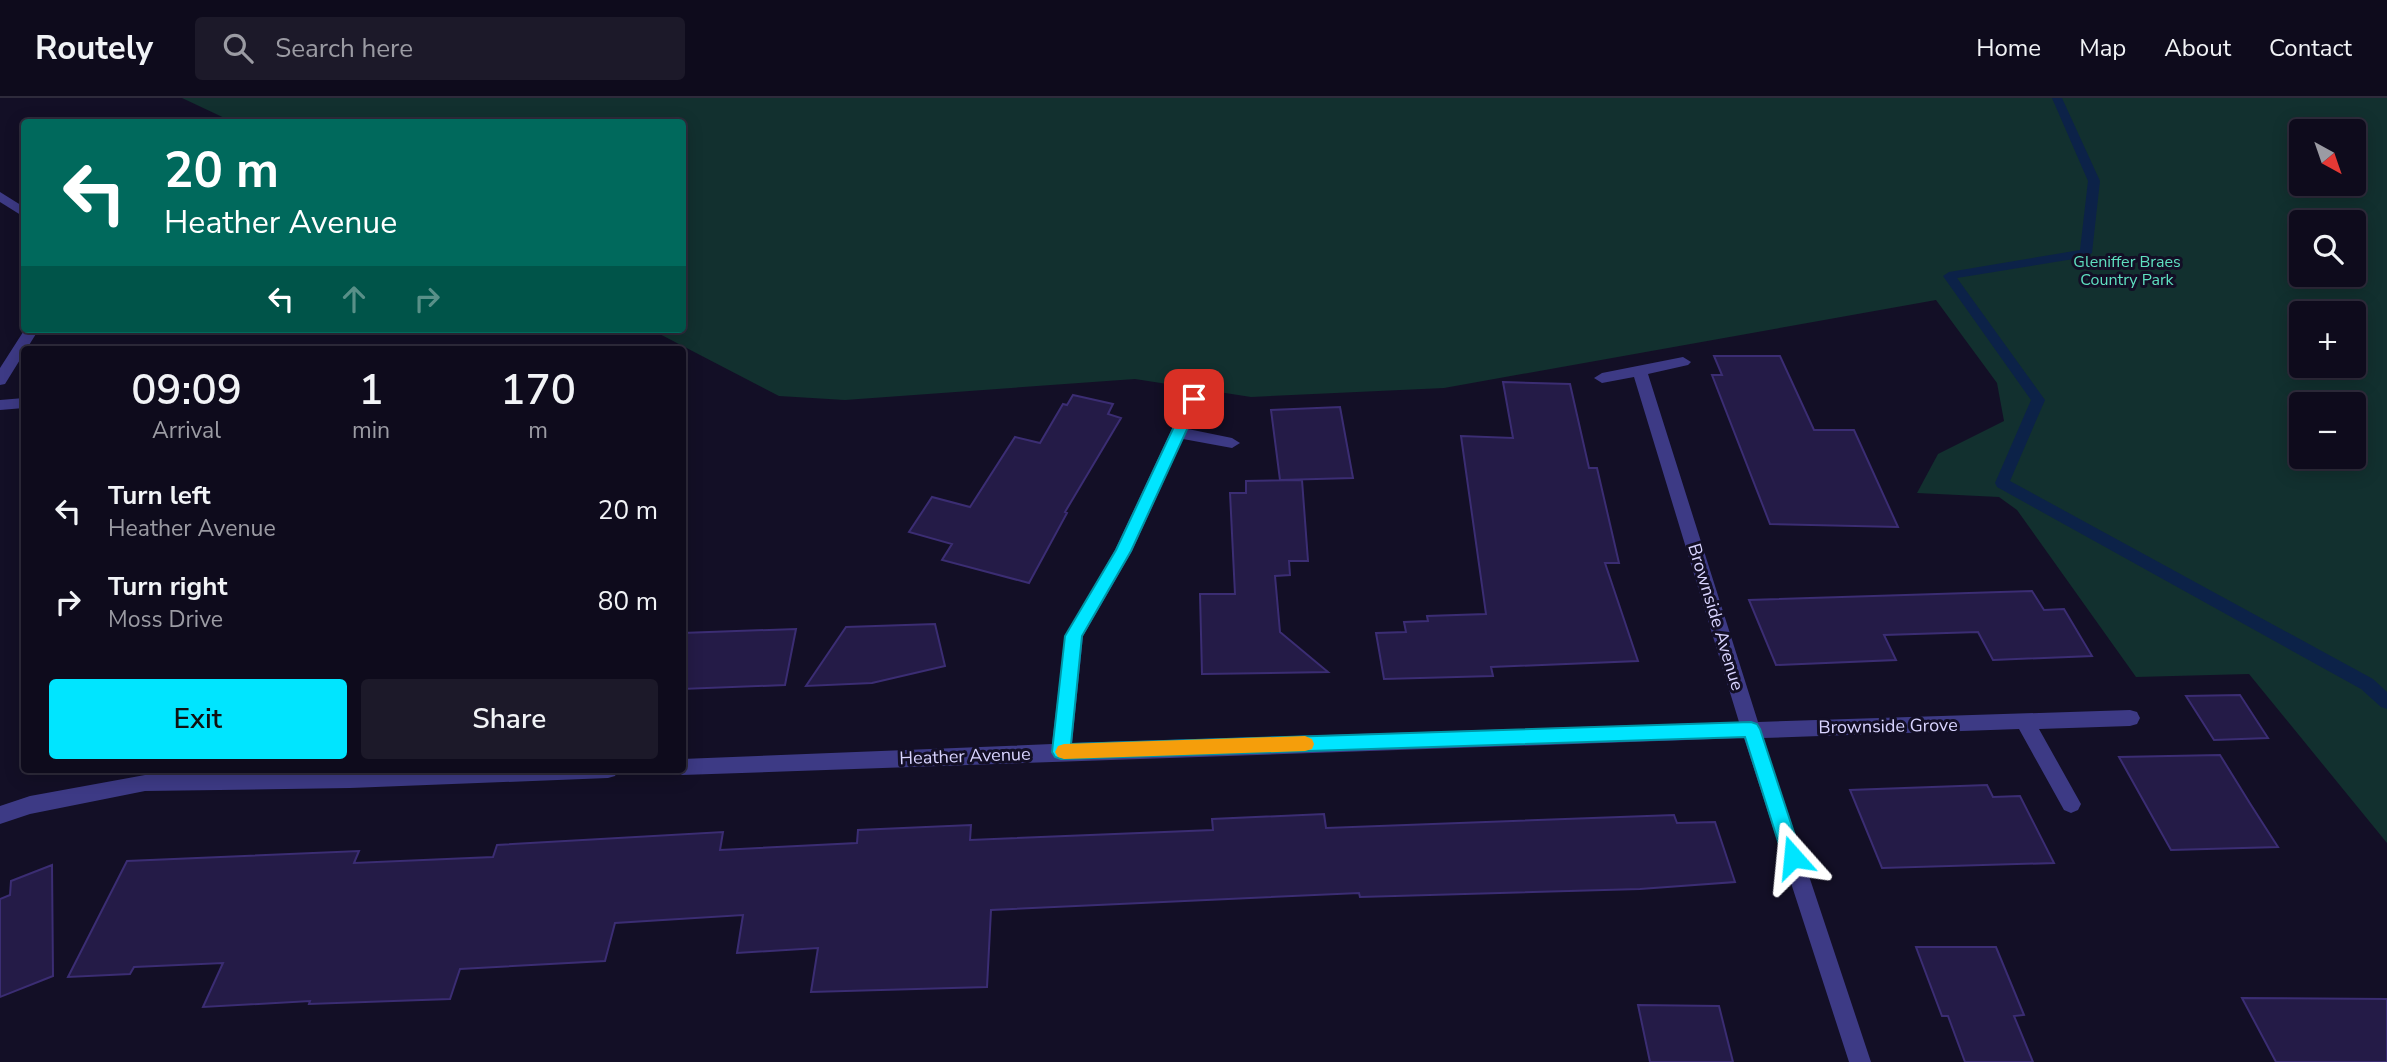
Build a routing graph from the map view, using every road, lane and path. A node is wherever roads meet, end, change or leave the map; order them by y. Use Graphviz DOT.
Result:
graph roads {
  1 [pos="0,196"];
  2 [pos="21,211"];
  3 [pos="21,347"];
  4 [pos="1683,362"];
  5 [pos="1640,370"];
  6 [pos="1602,378"];
  7 [pos="0,380"];
  8 [pos="1194,399"];
  9 [pos="21,403"];
  10 [pos="0,405"];
  11 [pos="1180,433"];
  12 [pos="1232,443"];
  13 [pos="2130,718"];
  14 [pos="2025,722"];
  15 [pos="1751,729"];
  16 [pos="1061,752"];
  17 [pos="686,767"];
  18 [pos="454,773"];
  19 [pos="352,775"];
  20 [pos="2071,804"];
  21 [pos="0,815"];
  22 [pos="1860,1062"];
  1 -- 2 [label="street"];
  3 -- 7 [label="street"];
  4 -- 5 [label="street"];
  5 -- 6 [label="street"];
  5 -- 15 [label="street, Brownside Avenue"];
  8 -- 11 [label="street"];
  9 -- 10 [label="street"];
  11 -- 12 [label="street"];
  11 -- 16 [label="street"];
  13 -- 14 [label="street, Brownside Grove"];
  14 -- 15 [label="street, Brownside Grove"];
  14 -- 20 [label="street"];
  15 -- 16 [label="street, Heather Avenue"];
  15 -- 22 [label="street, Brownside Avenue"];
  16 -- 17 [label="street, Heather Avenue"];
  18 -- 19 [label="street"];
  19 -- 21 [label="street"];
}
